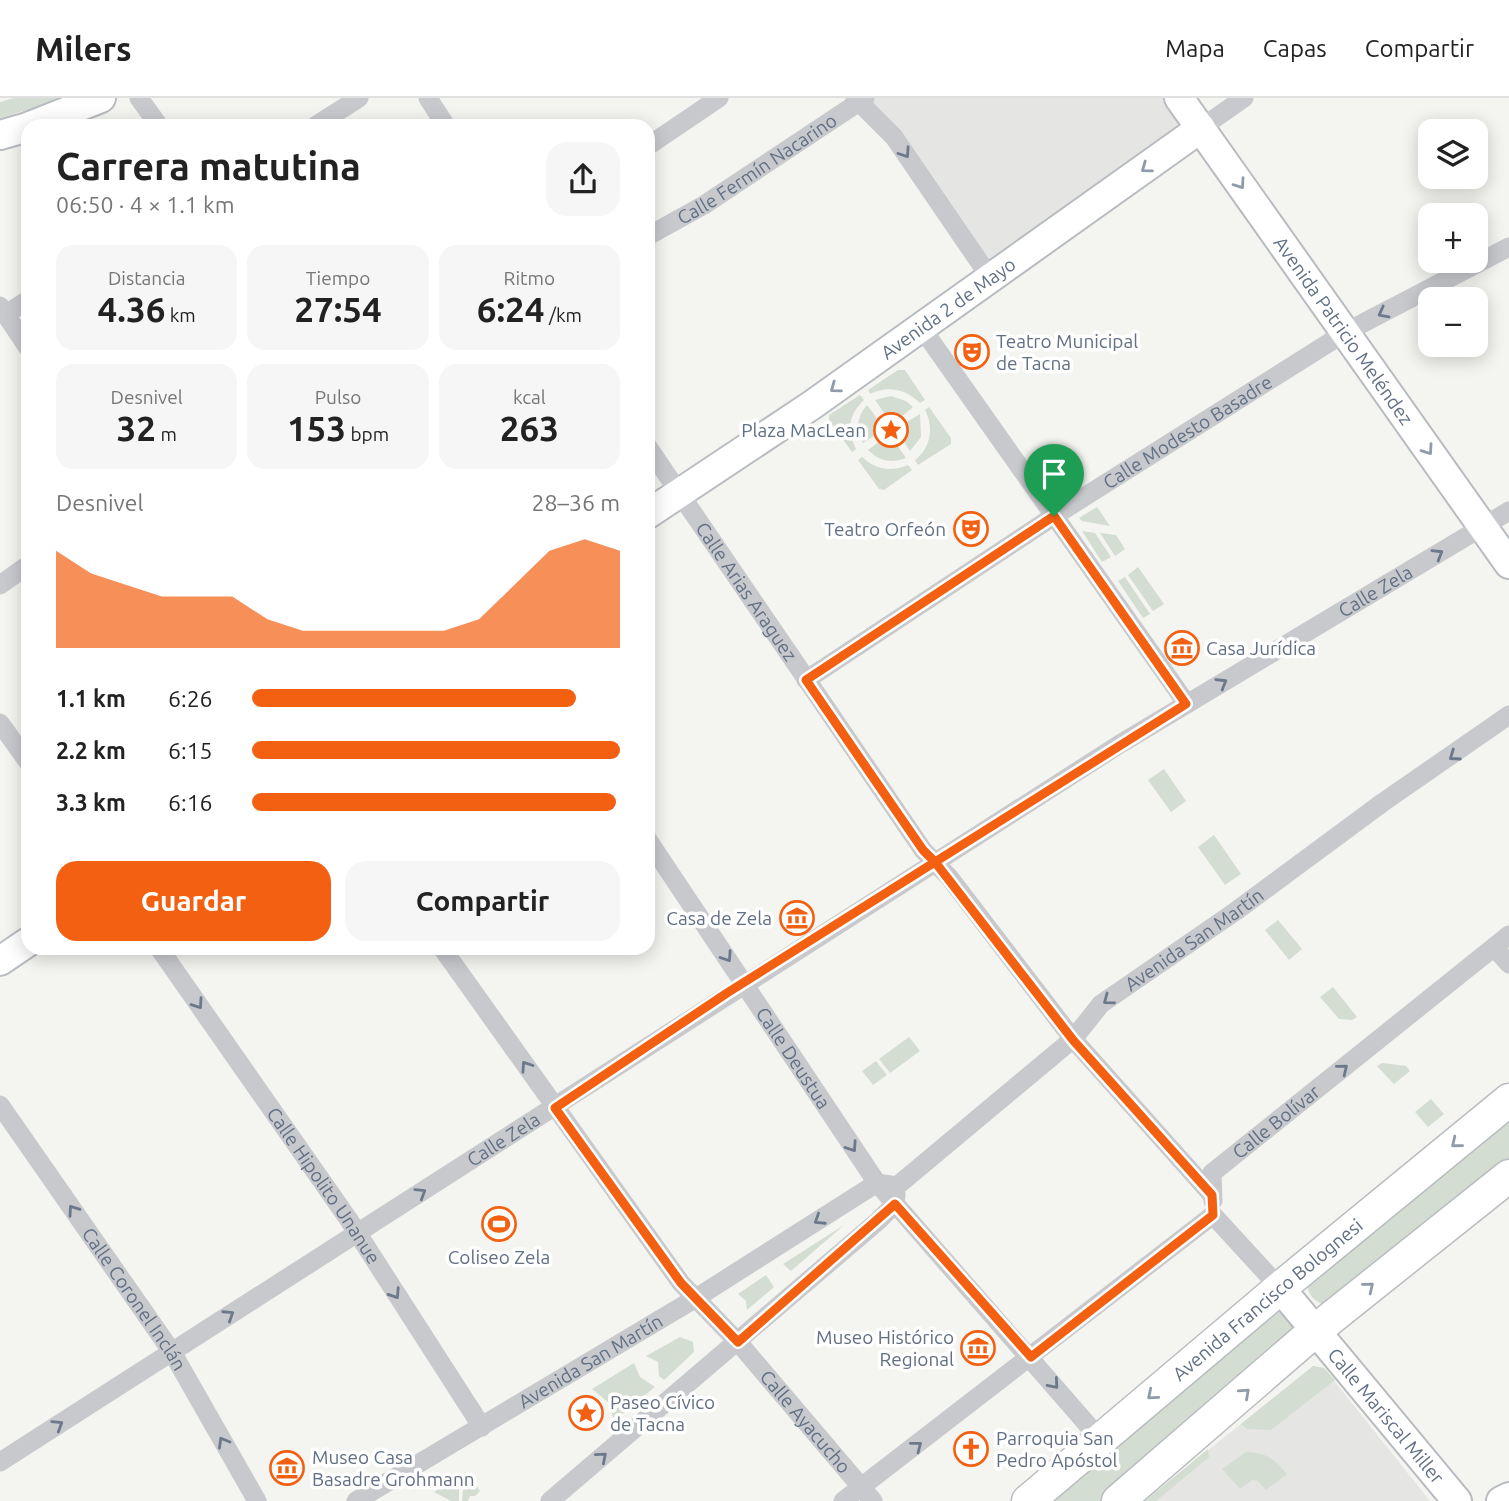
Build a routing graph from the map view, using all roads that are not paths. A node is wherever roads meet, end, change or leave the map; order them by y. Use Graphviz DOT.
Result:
graph roads {
  1 [pos="101,98"];
  2 [pos="139,98"];
  3 [pos="359,98"];
  4 [pos="428,98"];
  5 [pos="719,98"];
  6 [pos="1179,98"];
  7 [pos="1244,98"];
  8 [pos="859,100"];
  9 [pos="47,119"];
  10 [pos="154,119"];
  11 [pos="326,119"];
  12 [pos="442,119"];
  13 [pos="21,128"];
  14 [pos="1201,128"];
  15 [pos="0,135"];
  16 [pos="655,141"];
  17 [pos="655,232"];
  18 [pos="1509,247"];
  19 [pos="991,279"];
  20 [pos="21,303"];
  21 [pos="3,310"];
  22 [pos="921,327"];
  23 [pos="1346,332"];
  24 [pos="21,337"];
  25 [pos="655,458"];
  26 [pos="677,493"];
  27 [pos="655,509"];
  28 [pos="1509,511"];
  29 [pos="1054,516"];
  30 [pos="1482,527"];
  31 [pos="1509,564"];
  32 [pos="21,570"];
  33 [pos="0,585"];
  34 [pos="806,680"];
  35 [pos="1186,704"];
  36 [pos="1509,715"];
  37 [pos="0,723"];
  38 [pos="21,752"];
  39 [pos="655,850"];
  40 [pos="935,862"];
  41 [pos="1502,941"];
  42 [pos="21,947"];
  43 [pos="164,955"];
  44 [pos="447,955"];
  45 [pos="0,961"];
  46 [pos="1509,964"];
  47 [pos="745,983"];
  48 [pos="1073,1040"];
  49 [pos="1509,1100"];
  50 [pos="0,1105"];
  51 [pos="555,1108"];
  52 [pos="1509,1176"];
  53 [pos="877,1182"];
  54 [pos="896,1195"];
  55 [pos="1212,1195"];
  56 [pos="1213,1215"];
  57 [pos="356,1234"];
  58 [pos="1279,1288"];
  59 [pos="696,1298"];
  60 [pos="1316,1330"];
  61 [pos="738,1342"];
  62 [pos="172,1352"];
  63 [pos="1031,1357"];
  64 [pos="482,1427"];
  65 [pos="1100,1439"];
  66 [pos="0,1462"];
  67 [pos="868,1494"];
  68 [pos="1509,1497"];
  69 [pos="257,1501"];
  70 [pos="356,1501"];
  71 [pos="550,1501"];
  72 [pos="843,1501"];
  73 [pos="1028,1501"];
  74 [pos="1118,1501"];
  75 [pos="1457,1501"];
  76 [pos="1501,1501"];
  1 -- 9 [label="street"];
  2 -- 10 [label="street"];
  3 -- 11 [label="street"];
  4 -- 12 [label="street"];
  5 -- 16 [label="street"];
  6 -- 14 [label="street, Avenida Patricio Meléndez"];
  7 -- 14 [label="street, Avenida 2 de Mayo"];
  8 -- 17 [label="street, Calle Fermín Nacarino"];
  8 -- 19 [label="street, one-way"];
  13 -- 15 [label="street"];
  14 -- 19 [label="street, Avenida 2 de Mayo, one-way"];
  14 -- 23 [label="street, Avenida Patricio Meléndez, one-way"];
  18 -- 23 [label="street, Calle Modesto Basadre, one-way"];
  19 -- 22 [label="street, Avenida 2 de Mayo"];
  20 -- 21 [label="street"];
  21 -- 24 [label="street"];
  22 -- 26 [label="street, Avenida 2 de Mayo, one-way"];
  22 -- 29 [label="street"];
  23 -- 29 [label="street, Calle Modesto Basadre"];
  23 -- 30 [label="street, Avenida Patricio Meléndez, one-way"];
  25 -- 26 [label="street, Calle Arias Araguez"];
  26 -- 27 [label="street, Avenida 2 de Mayo"];
  26 -- 34 [label="street, Calle Arias Araguez"];
  28 -- 30 [label="street, Calle Zela"];
  29 -- 34 [label="street, Calle Modesto Basadre"];
  29 -- 35 [label="street"];
  30 -- 31 [label="street, Avenida Patricio Meléndez"];
  35 -- 30 [label="street, Calle Zela, one-way"];
  32 -- 33 [label="street"];
  34 -- 40 [label="street, Calle Arias Araguez"];
  35 -- 40 [label="street, Calle Zela"];
  36 -- 48 [label="street, Avenida San Martín, one-way"];
  37 -- 38 [label="street"];
  39 -- 47 [label="street, Calle Deustua, one-way"];
  40 -- 47 [label="street, Calle Zela"];
  40 -- 48 [label="street, Calle Arias Araguez"];
  41 -- 46 [label="street"];
  55 -- 41 [label="street, Calle Bolívar, one-way"];
  42 -- 45 [label="street"];
  43 -- 57 [label="street, Calle Hipolito Unanue, one-way"];
  51 -- 44 [label="street, Calle Ayacucho, one-way"];
  47 -- 51 [label="street, Calle Zela"];
  47 -- 53 [label="street, Calle Deustua, one-way"];
  48 -- 54 [label="street, Avenida San Martín"];
  48 -- 55 [label="street, Calle Arias Araguez"];
  49 -- 58 [label="main road, Avenida Francisco Bolognesi, one-way"];
  62 -- 50 [label="street, Calle Coronel Inclán, one-way"];
  57 -- 51 [label="street, Calle Zela, one-way"];
  51 -- 59 [label="street, Calle Ayacucho"];
  60 -- 52 [label="main road, one-way"];
  53 -- 54 [label="street"];
  53 -- 59 [label="street, Avenida San Martín, one-way"];
  54 -- 61 [label="street, Avenida San Martín"];
  54 -- 63 [label="street"];
  55 -- 56 [label="street, Calle Bolívar"];
  56 -- 58 [label="street"];
  56 -- 63 [label="street"];
  62 -- 57 [label="street, Calle Zela, one-way"];
  57 -- 64 [label="street, Calle Hipolito Unanue, one-way"];
  58 -- 60 [label="street, Calle Mariscal Miller"];
  58 -- 65 [label="main road, Avenida Francisco Bolognesi, one-way"];
  59 -- 61 [label="street, Calle Ayacucho"];
  59 -- 64 [label="street, Avenida San Martín"];
  74 -- 60 [label="main road, one-way"];
  60 -- 75 [label="street, Calle Mariscal Miller"];
  61 -- 67 [label="street, Calle Ayacucho"];
  71 -- 61 [label="street, Avenida San Martín, one-way"];
  66 -- 62 [label="street, Calle Zela, one-way"];
  69 -- 62 [label="street, Calle Coronel Inclán, one-way"];
  63 -- 65 [label="street, one-way"];
  67 -- 63 [label="street, one-way"];
  64 -- 70 [label="street, Avenida San Martín"];
  65 -- 73 [label="main road, Avenida Francisco Bolognesi"];
  67 -- 72 [label="street"];
  68 -- 76 [label="street"];
}
